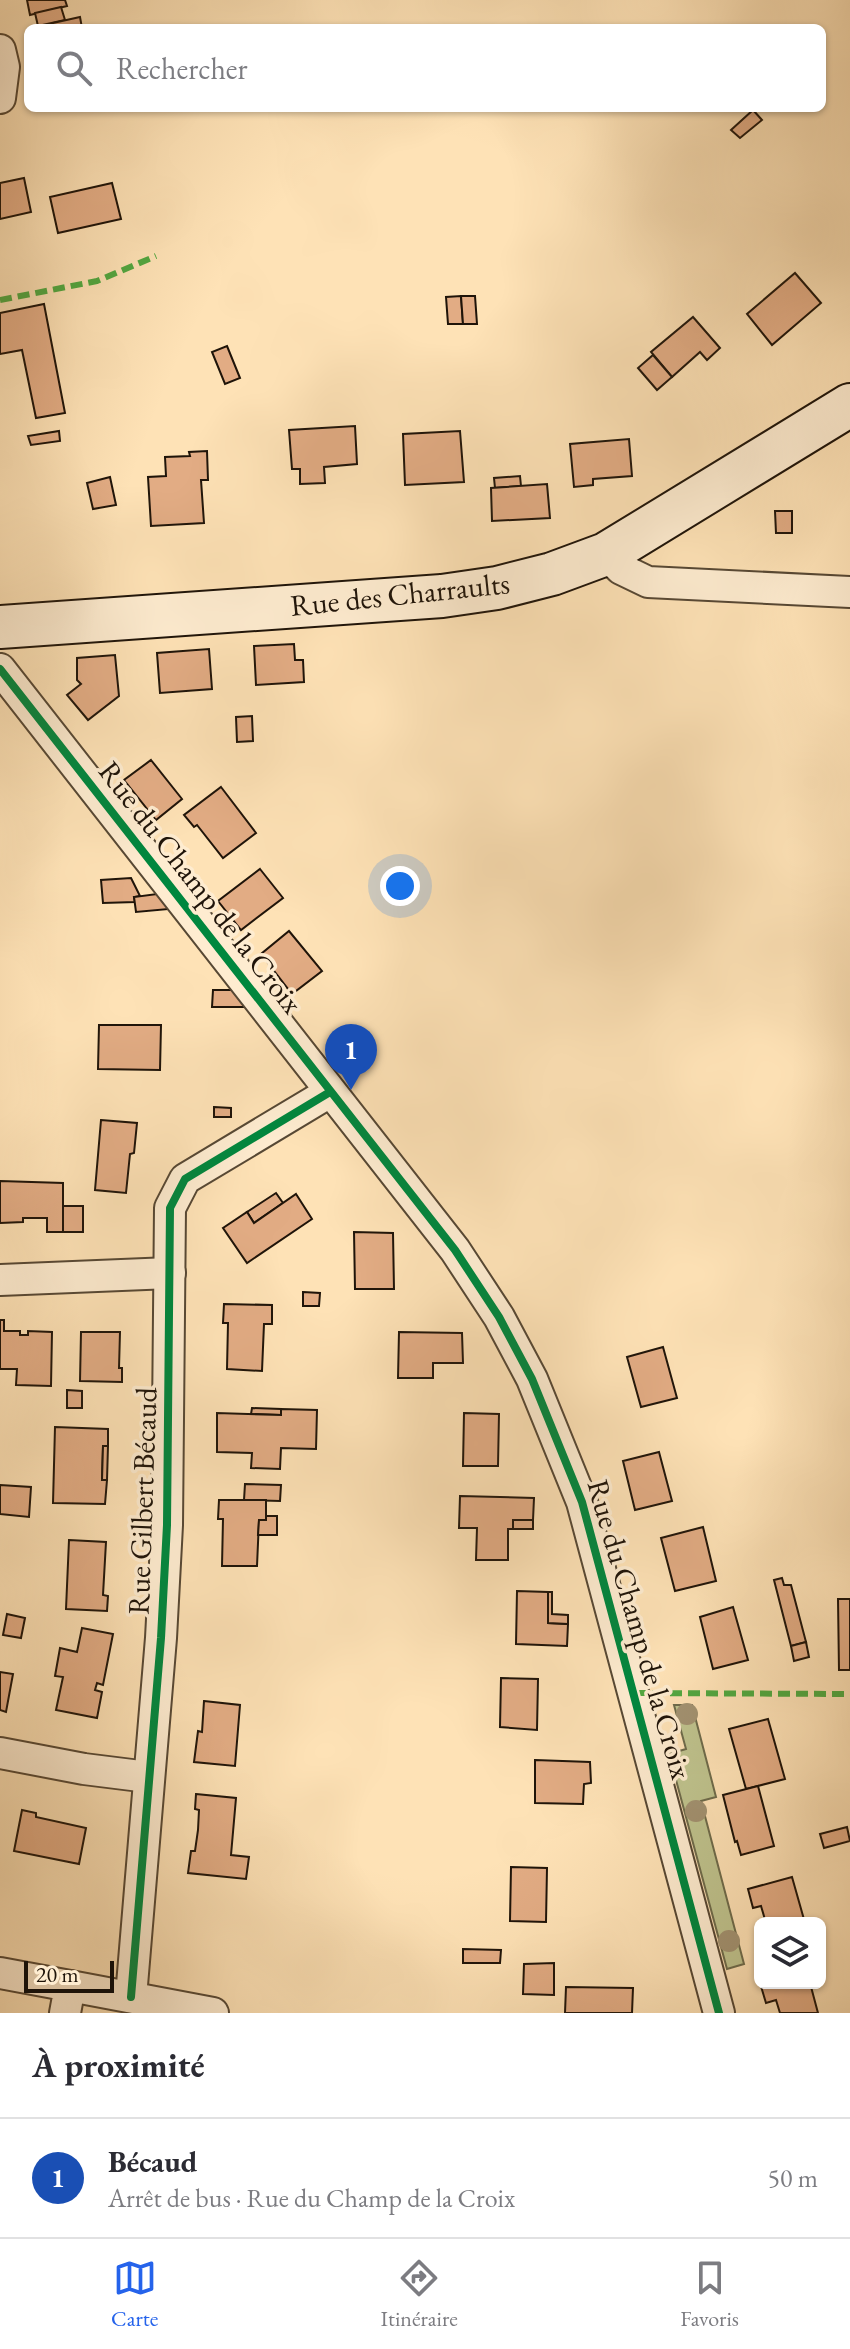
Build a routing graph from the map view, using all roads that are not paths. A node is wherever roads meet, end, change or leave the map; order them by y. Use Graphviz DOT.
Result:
graph roads {
  1 [pos="0,50"];
  2 [pos="0,98"];
  3 [pos="850,405"];
  4 [pos="606,554"];
  5 [pos="850,592"];
  6 [pos="0,627"];
  7 [pos="0,669"];
  8 [pos="330,1092"];
  9 [pos="170,1273"];
  10 [pos="0,1280"];
  11 [pos="0,1753"];
  12 [pos="148,1777"];
  13 [pos="0,1973"];
  14 [pos="131,1997"];
  15 [pos="68,1999"];
  16 [pos="213,2013"];
  17 [pos="719,2013"];
  1 -- 2 [label="street"];
  3 -- 4 [label="street, Rue des Charraults"];
  4 -- 5 [label="street"];
  4 -- 6 [label="street, Rue des Charraults"];
  7 -- 8 [label="street, Rue du Champ de la Croix"];
  8 -- 9 [label="street, Rue Gilbert Bécaud"];
  8 -- 17 [label="street, Rue du Champ de la Croix"];
  9 -- 10 [label="street"];
  9 -- 12 [label="street, Rue Gilbert Bécaud"];
  11 -- 12 [label="street"];
  12 -- 14 [label="street, Rue Gilbert Bécaud"];
  13 -- 15 [label="street"];
  14 -- 15 [label="street"];
  14 -- 16 [label="street"];
}
